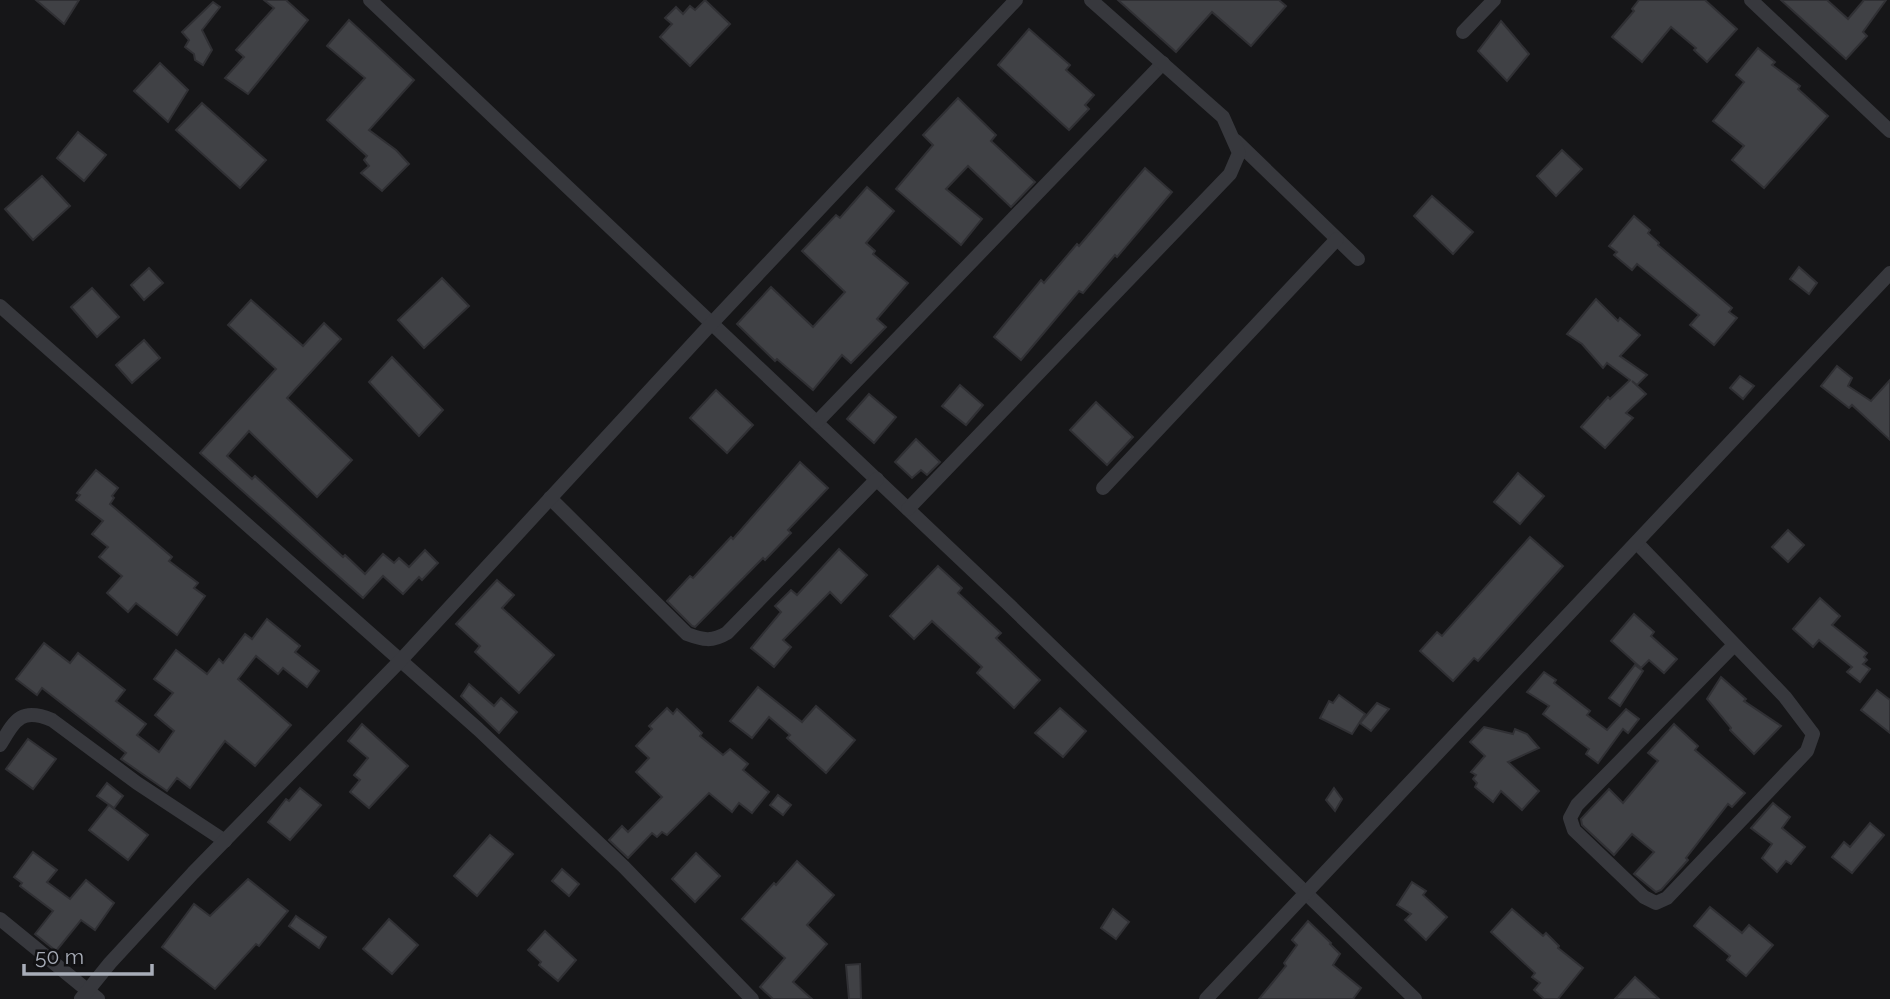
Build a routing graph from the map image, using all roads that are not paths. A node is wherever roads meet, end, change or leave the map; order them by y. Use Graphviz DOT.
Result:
graph roads {
  1 [pos="370,0"];
  2 [pos="1016,0"];
  3 [pos="1091,0"];
  4 [pos="1493,0"];
  5 [pos="1751,0"];
  6 [pos="1463,32"];
  7 [pos="1163,63"];
  8 [pos="1890,131"];
  9 [pos="1233,137"];
  10 [pos="1337,239"];
  11 [pos="1358,258"];
  12 [pos="1890,273"];
  13 [pos="0,306"];
  14 [pos="712,323"];
  15 [pos="817,422"];
  16 [pos="877,479"];
  17 [pos="1102,488"];
  18 [pos="550,498"];
  19 [pos="908,509"];
  20 [pos="1637,543"];
  21 [pos="1734,645"];
  22 [pos="401,660"];
  23 [pos="0,746"];
  24 [pos="225,841"];
  25 [pos="1307,893"];
  26 [pos="0,919"];
  27 [pos="89,997"];
  28 [pos="752,999"];
  29 [pos="1206,999"];
  30 [pos="1415,999"];
  1 -- 14 [label="street"];
  2 -- 14 [label="street"];
  3 -- 7 [label="street"];
  4 -- 6 [label="street"];
  5 -- 8 [label="street"];
  7 -- 9 [label="street"];
  7 -- 15 [label="street"];
  9 -- 10 [label="street"];
  9 -- 19 [label="street"];
  10 -- 11 [label="street"];
  10 -- 17 [label="street"];
  12 -- 20 [label="street"];
  13 -- 22 [label="street"];
  14 -- 15 [label="street"];
  14 -- 18 [label="street"];
  15 -- 16 [label="street"];
  16 -- 18 [label="street"];
  16 -- 19 [label="street"];
  18 -- 22 [label="street"];
  19 -- 25 [label="street"];
  20 -- 21 [label="street"];
  20 -- 25 [label="street"];
  21 -- 21 [label="street"];
  22 -- 24 [label="street"];
  22 -- 28 [label="street"];
  23 -- 24 [label="street"];
  24 -- 27 [label="street"];
  25 -- 29 [label="street"];
  25 -- 30 [label="street"];
  26 -- 27 [label="street"];
}
